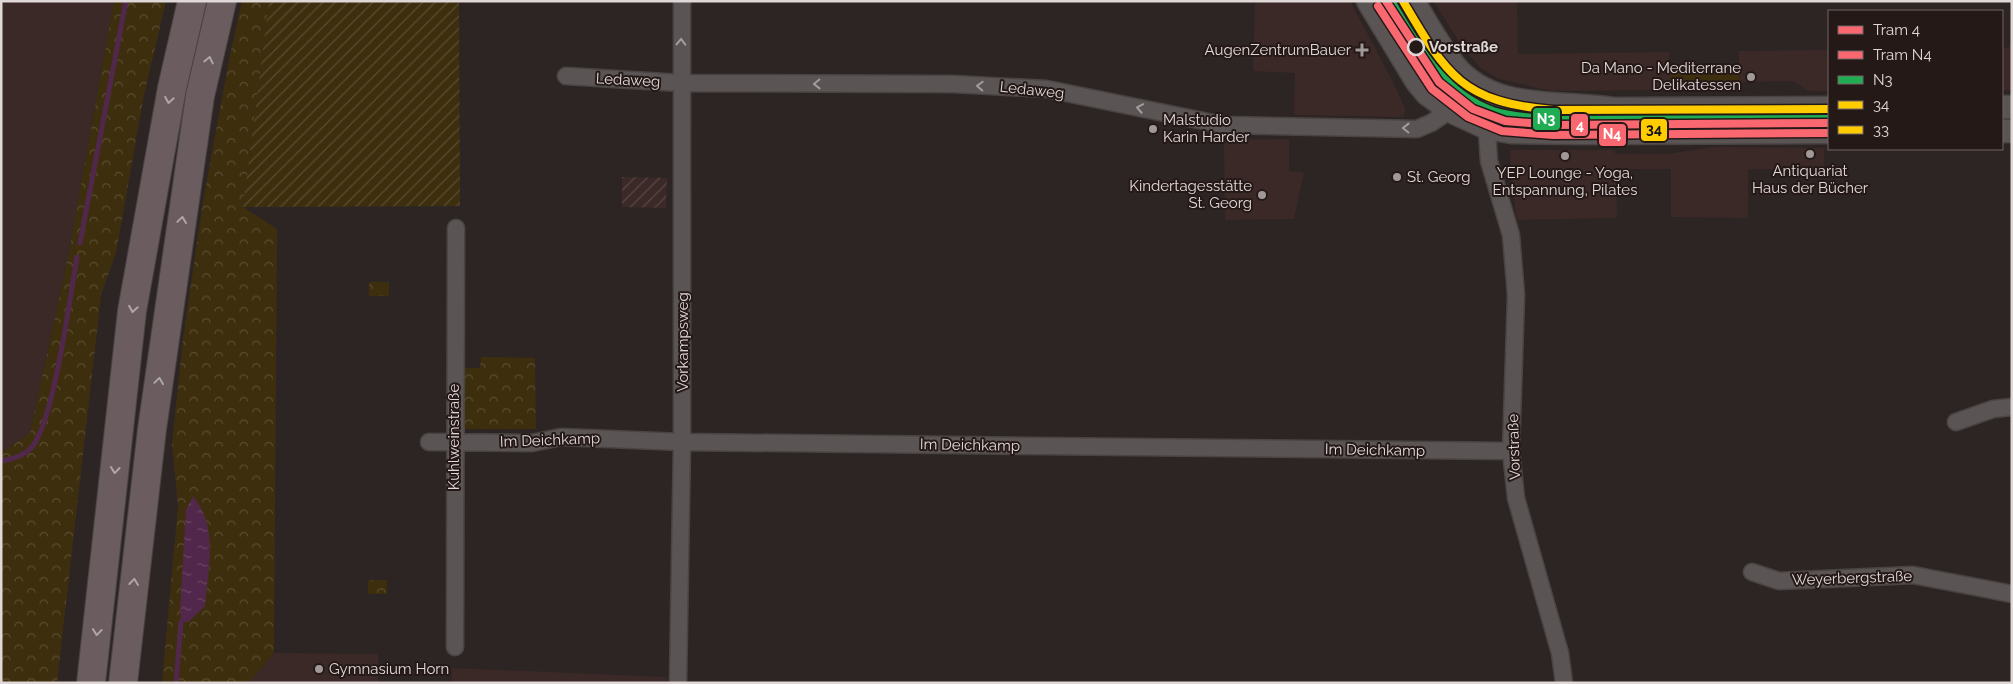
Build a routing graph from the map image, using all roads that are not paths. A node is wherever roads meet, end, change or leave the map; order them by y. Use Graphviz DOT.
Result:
graph roads {
  1 [pos="192,1"];
  2 [pos="222,1"];
  3 [pos="682,1"];
  4 [pos="1368,1"];
  5 [pos="1413,1"];
  6 [pos="566,76"];
  7 [pos="681,83"];
  8 [pos="1484,88"];
  9 [pos="1828,108"];
  10 [pos="1450,111"];
  11 [pos="1487,128"];
  12 [pos="1828,132"];
  13 [pos="456,228"];
  14 [pos="2012,407"];
  15 [pos="1956,422"];
  16 [pos="429,442"];
  17 [pos="454,442"];
  18 [pos="682,442"];
  19 [pos="1511,451"];
  20 [pos="1752,572"];
  21 [pos="2012,594"];
  22 [pos="455,647"];
  23 [pos="91,683"];
  24 [pos="123,683"];
  25 [pos="678,683"];
  26 [pos="1564,683"];
  1 -- 23 [label="highway, one-way"];
  24 -- 2 [label="highway, one-way"];
  7 -- 3 [label="street, Vorkampsweg, one-way"];
  4 -- 10 [label="main road"];
  5 -- 8 [label="main road"];
  6 -- 7 [label="street, Ledaweg"];
  10 -- 7 [label="street, Ledaweg, one-way"];
  7 -- 18 [label="street, Vorkampsweg"];
  8 -- 9 [label="main road"];
  8 -- 10 [label="street, Ledaweg"];
  8 -- 11 [label="street, Vorstraße"];
  10 -- 11 [label="main road"];
  11 -- 12 [label="main road"];
  11 -- 19 [label="street, Vorstraße"];
  13 -- 17 [label="street, Kuhlweinstraße"];
  14 -- 15 [label="street"];
  16 -- 17 [label="street, Im Deichkamp"];
  17 -- 18 [label="street, Im Deichkamp"];
  17 -- 22 [label="street, Kuhlweinstraße"];
  18 -- 19 [label="street, Im Deichkamp"];
  18 -- 25 [label="street, Vorkampsweg"];
  19 -- 26 [label="street, Vorstraße"];
  20 -- 21 [label="street, Weyerbergstraße"];
}
